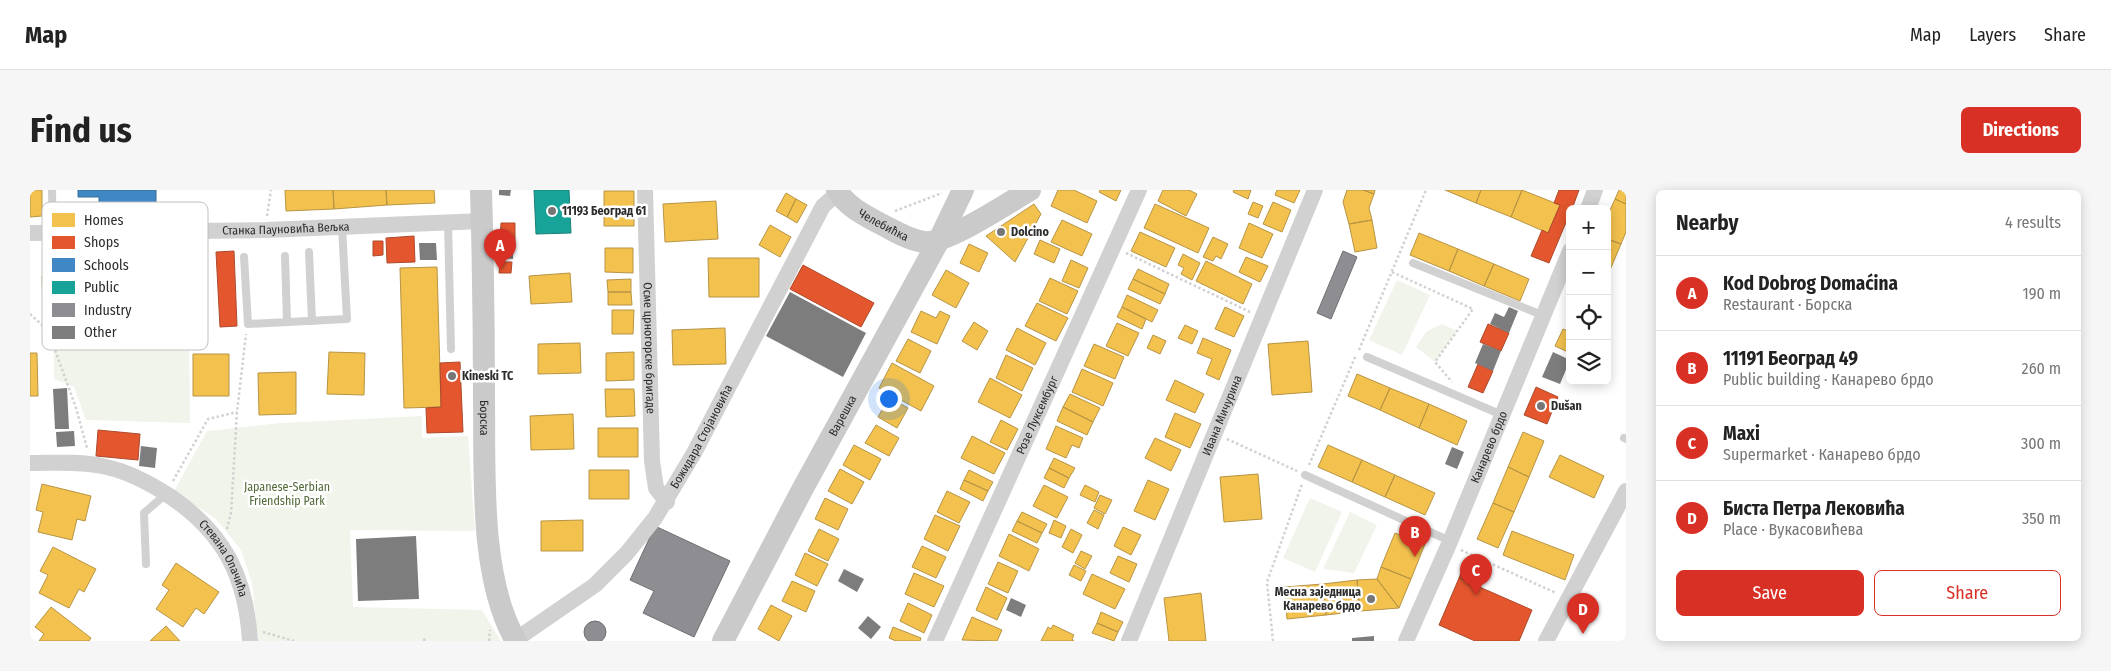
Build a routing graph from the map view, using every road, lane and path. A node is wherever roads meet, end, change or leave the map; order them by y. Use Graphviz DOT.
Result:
graph roads {
  1 [pos="270,190"];
  2 [pos="481,190"];
  3 [pos="645,190"];
  4 [pos="950,190"];
  5 [pos="962,190"];
  6 [pos="966,190"];
  7 [pos="1030,190"];
  8 [pos="1139,190"];
  9 [pos="1315,190"];
  10 [pos="1426,190"];
  11 [pos="1596,190"];
  12 [pos="838,192"];
  13 [pos="1590,205"];
  14 [pos="998,210"];
  15 [pos="873,220"];
  16 [pos="482,221"];
  17 [pos="448,222"];
  18 [pos="342,227"];
  19 [pos="266,230"];
  20 [pos="208,231"];
  21 [pos="939,240"];
  22 [pos="1114,247"];
  23 [pos="309,252"];
  24 [pos="285,256"];
  25 [pos="244,257"];
  26 [pos="1566,260"];
  27 [pos="1413,263"];
  28 [pos="1392,272"];
  29 [pos="30,314"];
  30 [pos="1542,315"];
  31 [pos="1262,318"];
  32 [pos="312,320"];
  33 [pos="287,322"];
  34 [pos="248,324"];
  35 [pos="42,325"];
  36 [pos="451,349"];
  37 [pos="55,350"];
  38 [pos="1367,357"];
  39 [pos="1470,402"];
  40 [pos="236,412"];
  41 [pos="1502,415"];
  42 [pos="1215,433"];
  43 [pos="30,463"];
  44 [pos="91,464"];
  45 [pos="1305,475"];
  46 [pos="1626,491"];
  47 [pos="166,494"];
  48 [pos="666,502"];
  49 [pos="231,513"];
  50 [pos="1449,542"];
  51 [pos="146,564"];
  52 [pos="1569,599"];
  53 [pos="250,635"];
  54 [pos="425,637"];
  55 [pos="515,640"];
  56 [pos="294,641"];
  57 [pos="424,641"];
  58 [pos="723,641"];
  59 [pos="935,641"];
  60 [pos="1129,641"];
  61 [pos="1273,641"];
  62 [pos="1406,641"];
  63 [pos="1546,641"];
  1 -- 19 [label="path"];
  2 -- 16 [label="street, Борска"];
  3 -- 48 [label="street, Осме црногорске бригаде"];
  4 -- 15 [label="path"];
  5 -- 21 [label="street, Варешка"];
  6 -- 14 [label="street"];
  7 -- 14 [label="street"];
  8 -- 22 [label="street, Розе Луксембург"];
  9 -- 31 [label="street, Ивана Мичурина"];
  10 -- 28 [label="path"];
  11 -- 13 [label="street"];
  12 -- 15 [label="street, Челебићка"];
  12 -- 48 [label="street, Божидара Стојановића"];
  14 -- 21 [label="street"];
  15 -- 21 [label="street, Челебићка"];
  16 -- 17 [label="street, Станка Пауновића Вељка"];
  16 -- 55 [label="street, Борска"];
  17 -- 18 [label="street, Станка Пауновића Вељка"];
  17 -- 36 [label="lane"];
  18 -- 19 [label="street, Станка Пауновића Вељка"];
  18 -- 32 [label="lane"];
  19 -- 20 [label="street, Станка Пауновића Вељка"];
  21 -- 58 [label="street, Варешка"];
  22 -- 31 [label="path"];
  22 -- 59 [label="street, Розе Луксембург"];
  23 -- 32 [label="lane"];
  24 -- 33 [label="lane"];
  25 -- 34 [label="lane"];
  26 -- 30 [label="street, Канарево брдо"];
  27 -- 30 [label="lane"];
  28 -- 39 [label="path"];
  28 -- 45 [label="path"];
  29 -- 35 [label="path"];
  30 -- 41 [label="street, Канарево брдо"];
  31 -- 42 [label="street, Ивана Мичурина"];
  32 -- 33 [label="lane"];
  33 -- 34 [label="lane"];
  34 -- 40 [label="path"];
  37 -- 44 [label="path"];
  38 -- 39 [label="lane"];
  39 -- 41 [label="lane"];
  40 -- 47 [label="path"];
  40 -- 49 [label="path"];
  41 -- 50 [label="street, Канарево брдо"];
  42 -- 45 [label="path"];
  42 -- 60 [label="street, Ивана Мичурина"];
  43 -- 44 [label="street, Стевана Опачића"];
  44 -- 47 [label="street, Стевана Опачића"];
  45 -- 50 [label="lane"];
  45 -- 61 [label="path"];
  46 -- 52 [label="street"];
  47 -- 51 [label="lane"];
  47 -- 53 [label="street, Стевана Опачића"];
  48 -- 55 [label="street, Божидара Стојановића"];
  50 -- 52 [label="path"];
  50 -- 62 [label="street, Канарево брдо"];
  52 -- 63 [label="street"];
  53 -- 56 [label="path"];
  54 -- 57 [label="path"];
}
